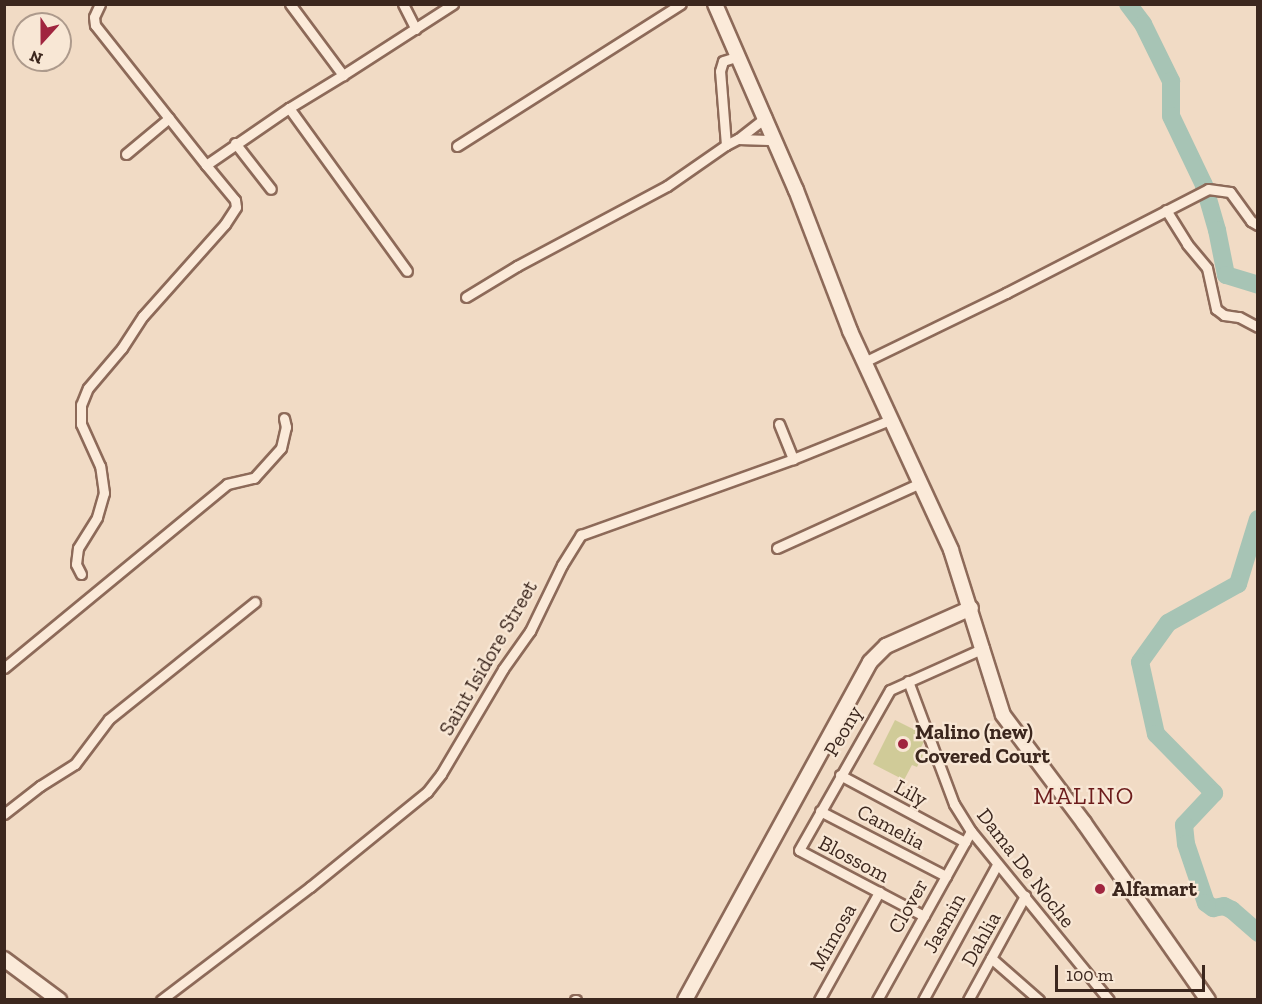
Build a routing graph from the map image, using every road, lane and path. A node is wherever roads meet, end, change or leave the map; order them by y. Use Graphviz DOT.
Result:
graph roads {
  1 [pos="100,4"];
  2 [pos="290,4"];
  3 [pos="403,4"];
  4 [pos="453,4"];
  5 [pos="681,4"];
  6 [pos="715,4"];
  7 [pos="441,8"];
  8 [pos="416,29"];
  9 [pos="739,56"];
  10 [pos="343,75"];
  11 [pos="289,108"];
  12 [pos="766,117"];
  13 [pos="169,118"];
  14 [pos="738,139"];
  15 [pos="776,140"];
  16 [pos="235,143"];
  17 [pos="726,145"];
  18 [pos="457,146"];
  19 [pos="126,153"];
  20 [pos="206,165"];
  21 [pos="271,189"];
  22 [pos="1166,210"];
  23 [pos="1257,225"];
  24 [pos="407,271"];
  25 [pos="466,297"];
  26 [pos="1257,327"];
  27 [pos="864,362"];
  28 [pos="284,418"];
  29 [pos="890,420"];
  30 [pos="779,424"];
  31 [pos="793,459"];
  32 [pos="920,483"];
  33 [pos="777,548"];
  34 [pos="81,574"];
  35 [pos="255,602"];
  36 [pos="971,608"];
  37 [pos="984,648"];
  38 [pos="4,668"];
  39 [pos="908,681"];
  40 [pos="840,775"];
  41 [pos="820,811"];
  42 [pos="4,814"];
  43 [pos="971,831"];
  44 [pos="964,842"];
  45 [pos="799,850"];
  46 [pos="997,865"];
  47 [pos="946,876"];
  48 [pos="879,892"];
  49 [pos="1024,896"];
  50 [pos="924,916"];
  51 [pos="991,958"];
  52 [pos="4,959"];
  53 [pos="59,999"];
  54 [pos="161,999"];
  55 [pos="685,999"];
  56 [pos="819,999"];
  57 [pos="877,999"];
  58 [pos="923,999"];
  59 [pos="968,999"];
  60 [pos="1039,999"];
  61 [pos="1109,999"];
  62 [pos="1208,999"];
  1 -- 13 [label="street"];
  2 -- 10 [label="street"];
  3 -- 8 [label="street"];
  4 -- 7 [label="street"];
  5 -- 18 [label="street"];
  6 -- 9 [label="street"];
  7 -- 8 [label="street"];
  8 -- 10 [label="street"];
  9 -- 12 [label="street"];
  9 -- 17 [label="street"];
  10 -- 11 [label="street"];
  11 -- 16 [label="street"];
  11 -- 24 [label="street"];
  12 -- 14 [label="street"];
  12 -- 15 [label="street"];
  13 -- 19 [label="street"];
  13 -- 20 [label="street"];
  14 -- 15 [label="street"];
  14 -- 17 [label="street"];
  15 -- 27 [label="street"];
  16 -- 20 [label="street"];
  16 -- 21 [label="street"];
  17 -- 25 [label="street"];
  20 -- 34 [label="street"];
  22 -- 23 [label="street"];
  22 -- 26 [label="street"];
  22 -- 27 [label="street"];
  27 -- 29 [label="street"];
  28 -- 38 [label="street"];
  29 -- 31 [label="street, Saint Isidore Street"];
  29 -- 32 [label="street"];
  30 -- 31 [label="street"];
  31 -- 54 [label="street, Saint Isidore Street"];
  32 -- 33 [label="street"];
  32 -- 36 [label="street"];
  35 -- 42 [label="street"];
  36 -- 37 [label="street"];
  36 -- 55 [label="street"];
  37 -- 39 [label="street, Peony"];
  37 -- 62 [label="street"];
  39 -- 40 [label="street, Peony"];
  39 -- 43 [label="street, Dama De Noche"];
  40 -- 41 [label="street, Peony"];
  40 -- 44 [label="street, Lily"];
  41 -- 45 [label="street, Peony"];
  41 -- 47 [label="street, Camelia"];
  43 -- 44 [label="street, Clover"];
  43 -- 46 [label="street, Dama De Noche"];
  44 -- 47 [label="street, Clover"];
  45 -- 48 [label="street, Blossom"];
  46 -- 49 [label="street, Dama De Noche"];
  46 -- 58 [label="street, Jasmin"];
  47 -- 50 [label="street, Clover"];
  48 -- 50 [label="street, Blossom"];
  48 -- 56 [label="street, Mimosa"];
  49 -- 51 [label="street, Dahlia"];
  49 -- 61 [label="street, Dama De Noche"];
  50 -- 57 [label="street, Clover"];
  51 -- 59 [label="street, Dahlia"];
  51 -- 60 [label="street"];
  52 -- 53 [label="street"];
}
